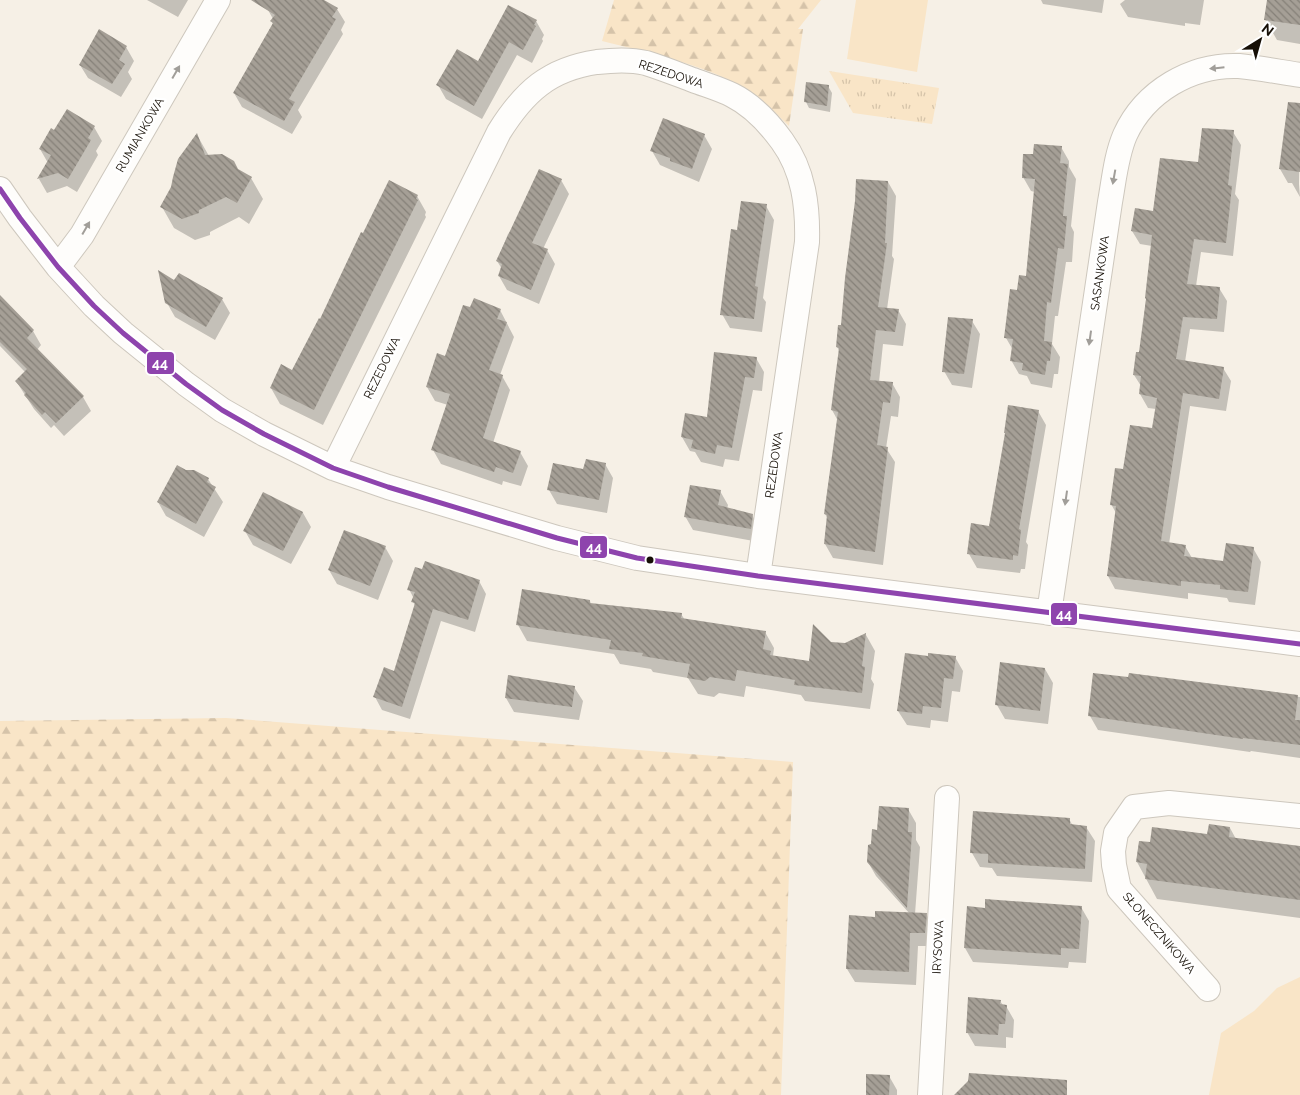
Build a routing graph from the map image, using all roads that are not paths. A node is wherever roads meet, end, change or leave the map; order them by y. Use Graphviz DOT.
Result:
graph roads {
  1 [pos="218,0"];
  2 [pos="1300,75"];
  3 [pos="0,189"];
  4 [pos="58,267"];
  5 [pos="333,468"];
  6 [pos="758,576"];
  7 [pos="1049,613"];
  8 [pos="1300,644"];
  9 [pos="947,798"];
  10 [pos="1300,816"];
  11 [pos="1208,989"];
  12 [pos="930,1095"];
  4 -- 1 [label="street, RUMIANKOWA, one-way"];
  2 -- 7 [label="street, SASANKOWA, one-way"];
  3 -- 4 [label="street"];
  4 -- 5 [label="street"];
  5 -- 6 [label="street"];
  5 -- 6 [label="street, REZEDOWA"];
  6 -- 7 [label="street"];
  7 -- 8 [label="street"];
  9 -- 12 [label="street, IRYSOWA"];
  10 -- 11 [label="street, SŁONECZNIKOWA"];
}
